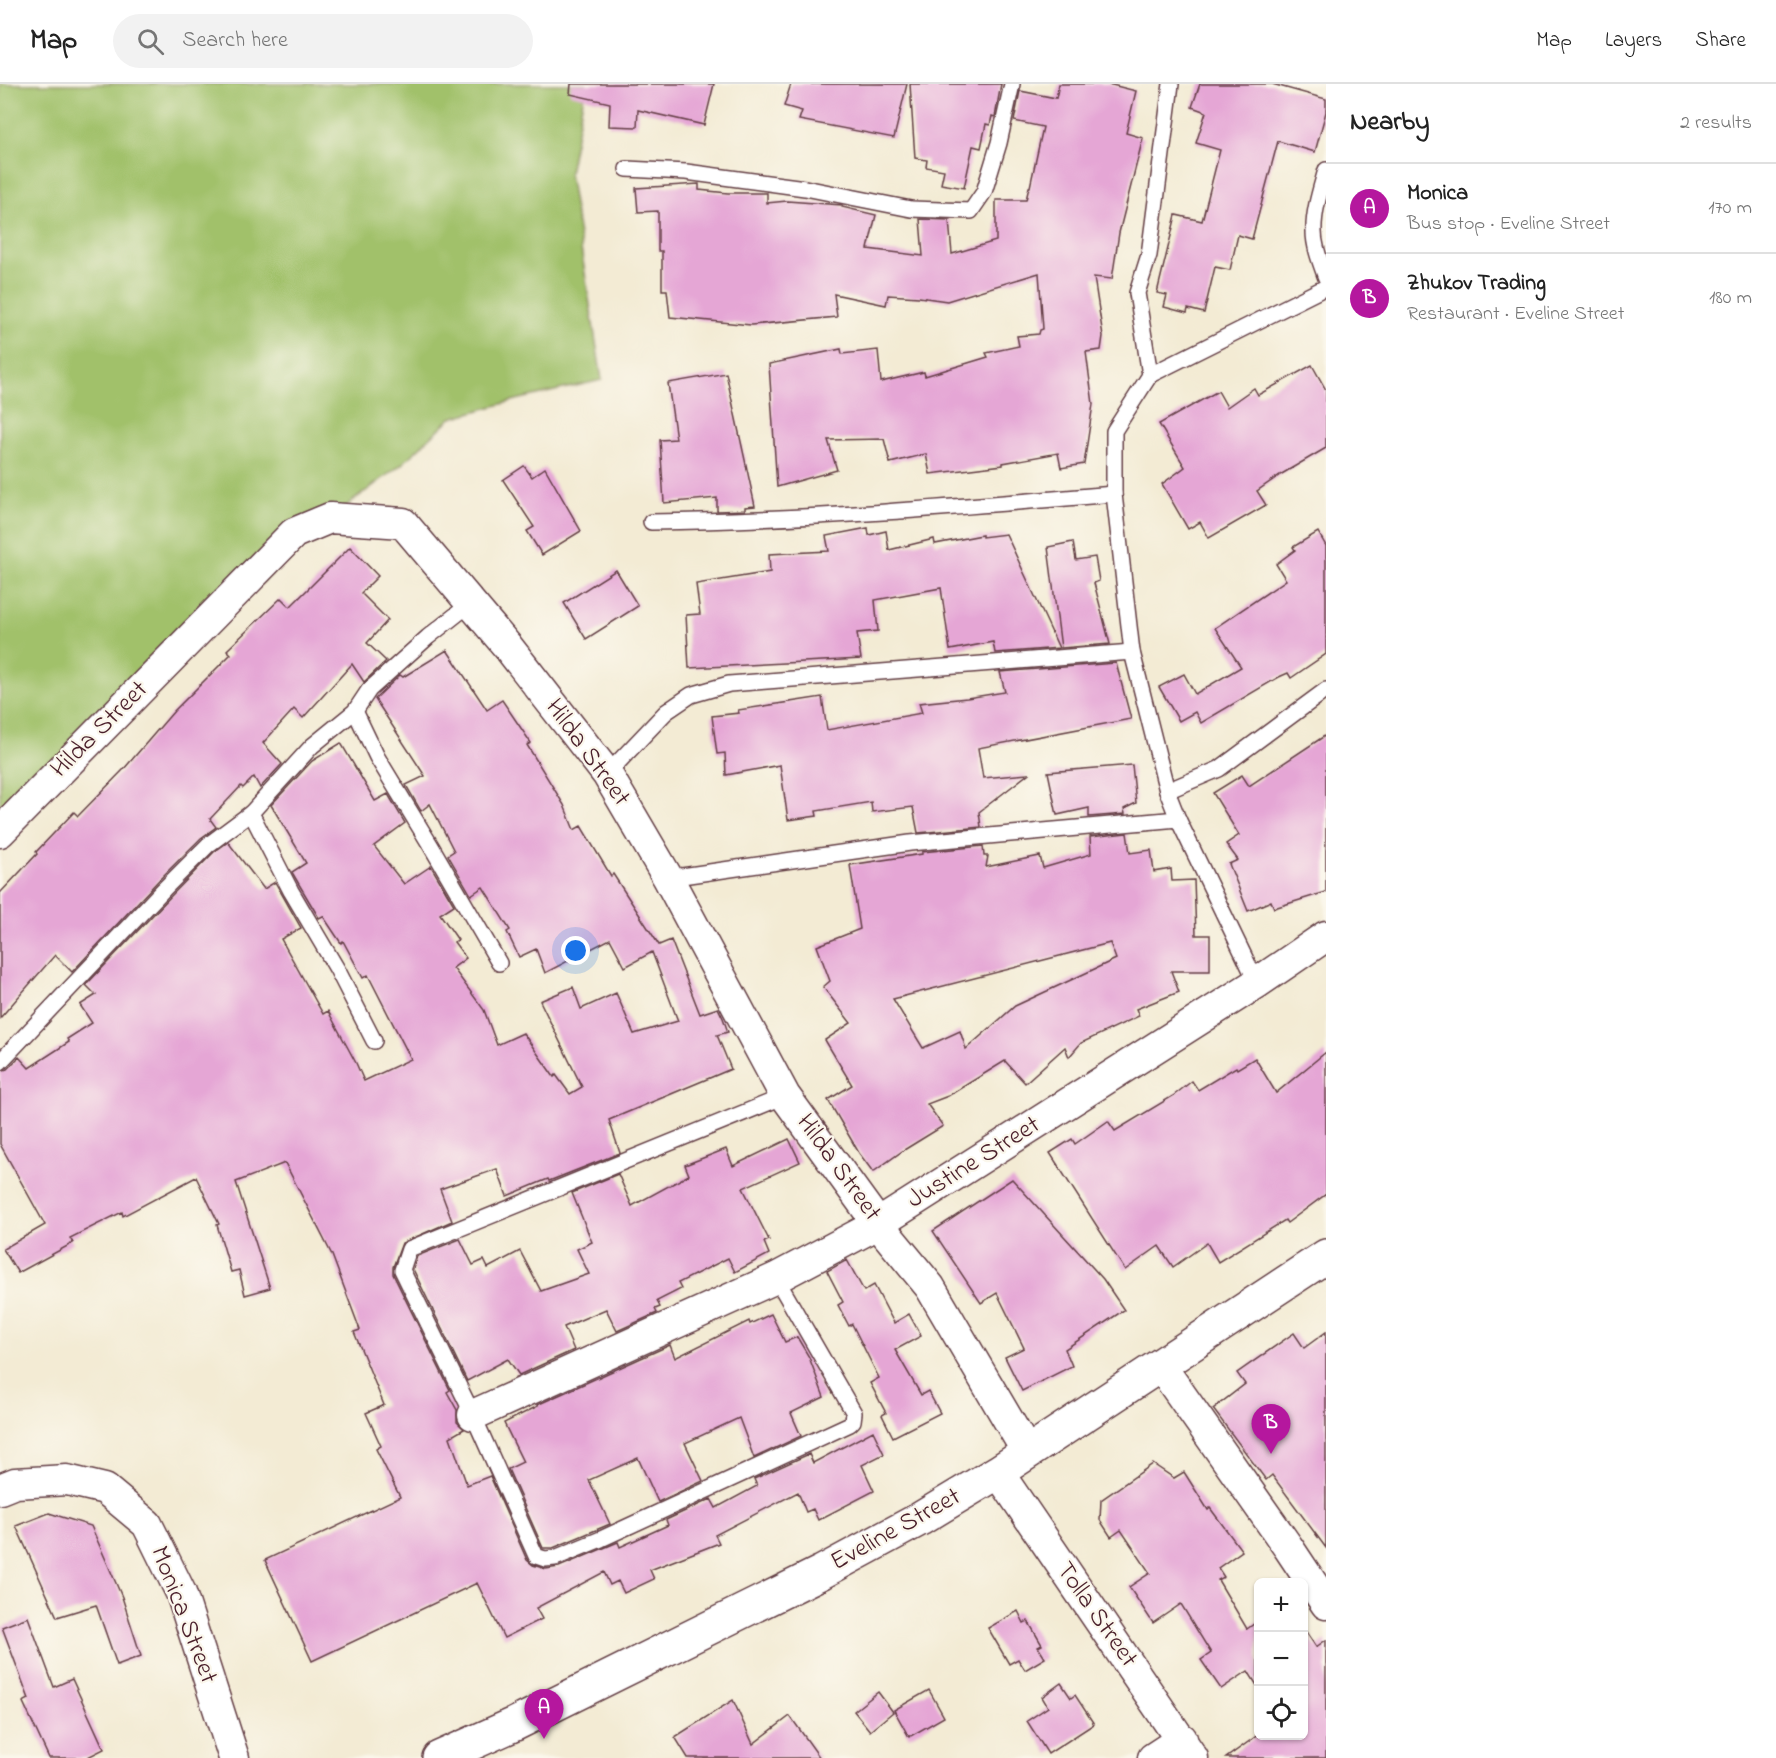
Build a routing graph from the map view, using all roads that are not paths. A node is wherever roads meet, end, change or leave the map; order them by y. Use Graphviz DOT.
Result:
graph roads {
  1 [pos="1012,84"];
  2 [pos="1172,84"];
  3 [pos="627,169"];
  4 [pos="1326,170"];
  5 [pos="1326,279"];
  6 [pos="1326,287"];
  7 [pos="1150,375"];
  8 [pos="1114,494"];
  9 [pos="651,522"];
  10 [pos="471,603"];
  11 [pos="1132,652"];
  12 [pos="1326,690"];
  13 [pos="355,711"];
  14 [pos="607,774"];
  15 [pos="1167,791"];
  16 [pos="251,813"];
  17 [pos="1178,819"];
  18 [pos="0,832"];
  19 [pos="668,878"];
  20 [pos="1326,936"];
  21 [pos="499,963"];
  22 [pos="1257,983"];
  23 [pos="374,1041"];
  24 [pos="0,1062"];
  25 [pos="785,1095"];
  26 [pos="878,1224"];
  27 [pos="1326,1256"];
  28 [pos="776,1278"];
  29 [pos="1160,1365"];
  30 [pos="473,1415"];
  31 [pos="1027,1452"];
  32 [pos="998,1472"];
  33 [pos="0,1489"];
  34 [pos="1326,1604"];
  35 [pos="1188,1749"];
  36 [pos="234,1758"];
  37 [pos="440,1758"];
  38 [pos="1153,1758"];
  1 -- 3 [label="lane"];
  2 -- 7 [label="lane"];
  4 -- 5 [label="lane"];
  6 -- 7 [label="lane"];
  7 -- 8 [label="lane"];
  8 -- 9 [label="lane"];
  8 -- 11 [label="lane"];
  10 -- 13 [label="lane"];
  10 -- 14 [label="street, Hilda Street"];
  10 -- 18 [label="street, Hilda Street"];
  11 -- 14 [label="lane"];
  11 -- 15 [label="lane"];
  12 -- 15 [label="lane"];
  13 -- 16 [label="lane"];
  13 -- 21 [label="lane"];
  14 -- 19 [label="street, Hilda Street"];
  15 -- 17 [label="lane"];
  16 -- 23 [label="lane"];
  16 -- 24 [label="lane"];
  17 -- 19 [label="lane"];
  17 -- 22 [label="lane"];
  19 -- 25 [label="street, Hilda Street"];
  20 -- 22 [label="street, Justine Street"];
  22 -- 26 [label="street, Justine Street"];
  25 -- 26 [label="street, Hilda Street"];
  25 -- 30 [label="lane"];
  26 -- 28 [label="street, Justine Street"];
  26 -- 31 [label="street, Hilda Street"];
  27 -- 29 [label="street, Eveline Street"];
  28 -- 30 [label="street, Justine Street"];
  28 -- 30 [label="lane"];
  29 -- 31 [label="street, Eveline Street"];
  29 -- 34 [label="street"];
  31 -- 32 [label="street, Eveline Street"];
  32 -- 35 [label="street, Tolla Street"];
  32 -- 37 [label="street, Eveline Street"];
  33 -- 36 [label="street, Monica Street"];
  35 -- 38 [label="street"];
}
